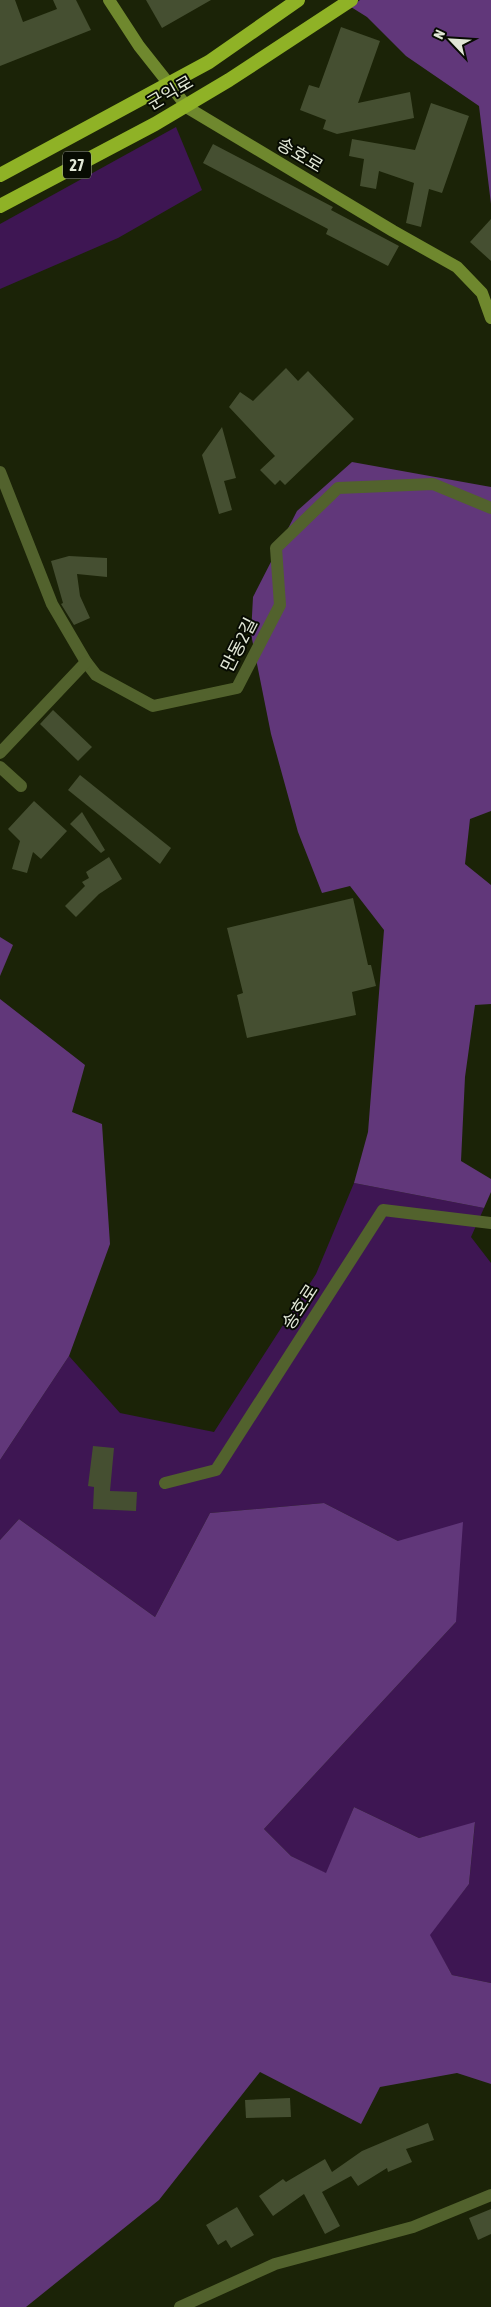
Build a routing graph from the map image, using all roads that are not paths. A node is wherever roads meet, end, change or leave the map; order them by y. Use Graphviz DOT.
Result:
graph roads {
  1 [pos="109,0"];
  2 [pos="298,0"];
  3 [pos="351,0"];
  4 [pos="0,174"];
  5 [pos="0,206"];
  6 [pos="486,294"];
  7 [pos="491,318"];
  8 [pos="0,472"];
  9 [pos="491,508"];
  10 [pos="86,662"];
  11 [pos="0,753"];
  12 [pos="0,767"];
  13 [pos="21,786"];
  14 [pos="491,1223"];
  15 [pos="165,1483"];
  16 [pos="491,2195"];
  17 [pos="180,2307"];
  1 -- 6 [label="main road, 송호로"];
  2 -- 4 [label="highway, 군익로 / 27"];
  3 -- 5 [label="highway, 군익로 / 27"];
  6 -- 7 [label="main road, 송호로"];
  8 -- 10 [label="street, 만동2길"];
  9 -- 10 [label="street, 만동2길"];
  10 -- 11 [label="street"];
  12 -- 13 [label="street"];
  14 -- 15 [label="street, 송호로"];
  16 -- 17 [label="street"];
}
